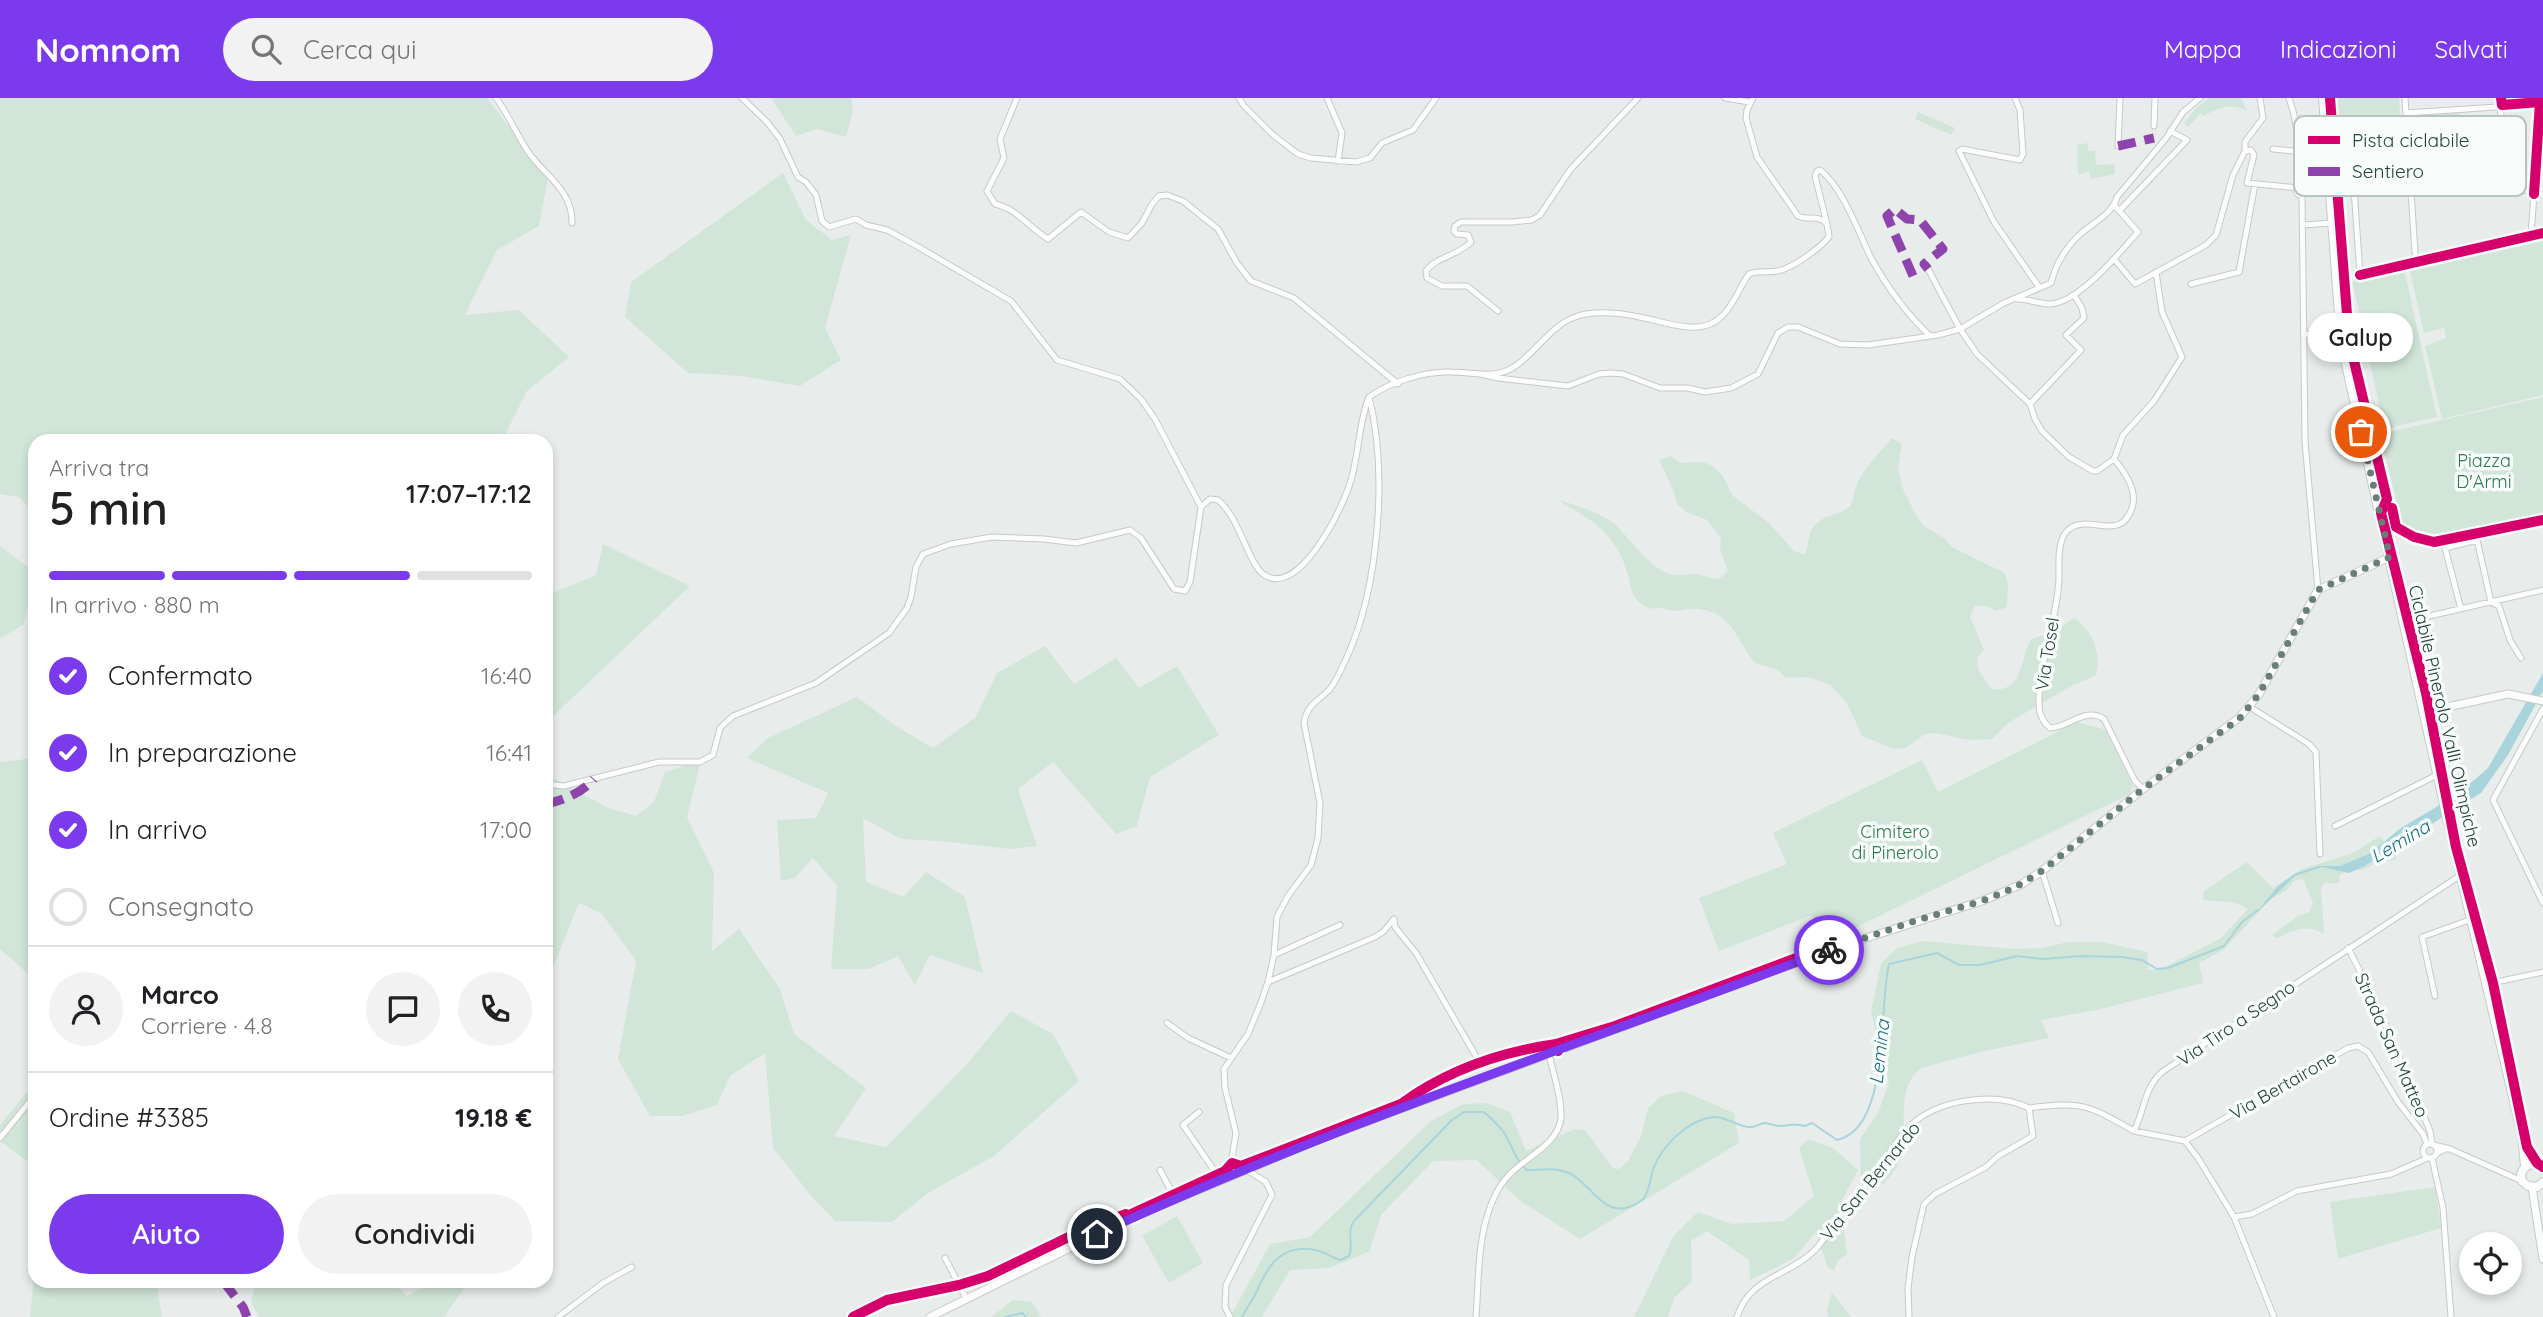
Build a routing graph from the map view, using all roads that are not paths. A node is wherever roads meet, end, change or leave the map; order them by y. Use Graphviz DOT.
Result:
graph roads {
  1 [pos="496,98"];
  2 [pos="742,98"];
  3 [pos="1017,98"];
  4 [pos="1239,98"];
  5 [pos="1327,98"];
  6 [pos="1436,98"];
  7 [pos="1638,98"];
  8 [pos="1725,98"];
  9 [pos="2015,98"];
  10 [pos="2120,98"];
  11 [pos="2155,98"];
  12 [pos="2200,98"];
  13 [pos="2260,98"];
  14 [pos="2289,98"];
  15 [pos="2323,98"];
  16 [pos="2405,98"];
  17 [pos="2499,98"];
  18 [pos="1751,100"];
  19 [pos="2543,104"];
  20 [pos="2500,108"];
  21 [pos="2406,113"];
  22 [pos="2294,116"];
  23 [pos="2324,116"];
  24 [pos="2406,116"];
  25 [pos="2501,116"];
  26 [pos="2154,127"];
  27 [pos="2170,131"];
  28 [pos="2118,146"];
  29 [pos="2273,149"];
  30 [pos="2245,151"];
  31 [pos="2294,151"];
  32 [pos="1338,161"];
  33 [pos="2255,184"];
  34 [pos="2294,186"];
  35 [pos="2526,192"];
  36 [pos="2534,194"];
  37 [pos="2543,195"];
  38 [pos="2302,196"];
  39 [pos="2329,196"];
  40 [pos="2355,196"];
  41 [pos="2412,196"];
  42 [pos="2118,208"];
  43 [pos="572,223"];
  44 [pos="2331,223"];
  45 [pos="1827,224"];
  46 [pos="2304,225"];
  47 [pos="2531,235"];
  48 [pos="2415,253"];
  49 [pos="2114,258"];
  50 [pos="2406,264"];
  51 [pos="1927,269"];
  52 [pos="2156,272"];
  53 [pos="2191,284"];
  54 [pos="2039,287"];
  55 [pos="2074,295"];
  56 [pos="2012,299"];
  57 [pos="1499,311"];
  58 [pos="1960,329"];
  59 [pos="2305,334"];
  60 [pos="1929,335"];
  61 [pos="2340,335"];
  62 [pos="1480,374"];
  63 [pos="1398,383"];
  64 [pos="1369,397"];
  65 [pos="2030,404"];
  66 [pos="2114,460"];
  67 [pos="1201,507"];
  68 [pos="2390,557"];
  69 [pos="2318,590"];
  70 [pos="2543,590"];
  71 [pos="2491,602"];
  72 [pos="2462,608"];
  73 [pos="2403,622"];
  74 [pos="2521,658"];
  75 [pos="2542,701"];
  76 [pos="2250,707"];
  77 [pos="2543,709"];
  78 [pos="2424,712"];
  79 [pos="2437,775"];
  80 [pos="553,785"];
  81 [pos="2143,789"];
  82 [pos="2335,826"];
  83 [pos="2320,855"];
  84 [pos="2042,871"];
  85 [pos="2461,875"];
  86 [pos="2543,903"];
  87 [pos="2472,919"];
  88 [pos="2058,923"];
  89 [pos="1340,926"];
  90 [pos="2348,948"];
  91 [pos="1274,955"];
  92 [pos="2543,972"];
  93 [pos="1268,982"];
  94 [pos="2487,984"];
  95 [pos="2435,996"];
  96 [pos="1167,1023"];
  97 [pos="1549,1054"];
  98 [pos="1231,1058"];
  99 [pos="1480,1063"];
  100 [pos="28,1104"];
  101 [pos="2029,1108"];
  102 [pos="1199,1112"];
  103 [pos="2134,1131"];
  104 [pos="0,1138"];
  105 [pos="2185,1141"];
  106 [pos="2431,1144"];
  107 [pos="2524,1148"];
  108 [pos="2450,1149"];
  109 [pos="2432,1156"];
  110 [pos="2539,1167"];
  111 [pos="2524,1168"];
  112 [pos="1245,1169"];
  113 [pos="1160,1170"];
  114 [pos="2502,1174"];
  115 [pos="1230,1176"];
  116 [pos="1220,1179"];
  117 [pos="2522,1181"];
  118 [pos="2543,1182"];
  119 [pos="2532,1187"];
  120 [pos="1175,1198"];
  121 [pos="2234,1217"];
  122 [pos="945,1258"];
  123 [pos="2543,1259"];
  124 [pos="632,1267"];
  125 [pos="967,1298"];
  126 [pos="558,1317"];
  127 [pos="930,1317"];
  128 [pos="1230,1317"];
  129 [pos="1476,1317"];
  130 [pos="1737,1317"];
  131 [pos="1909,1317"];
  132 [pos="2274,1317"];
  133 [pos="2451,1317"];
  1 -- 43 [label="street"];
  2 -- 67 [label="street"];
  3 -- 63 [label="street"];
  4 -- 32 [label="street"];
  5 -- 32 [label="street"];
  6 -- 32 [label="street"];
  7 -- 57 [label="street"];
  8 -- 18 [label="street"];
  9 -- 54 [label="street"];
  10 -- 28 [label="street"];
  11 -- 26 [label="street"];
  12 -- 27 [label="street"];
  13 -- 30 [label="street"];
  14 -- 22 [label="street"];
  15 -- 23 [label="main road"];
  16 -- 21 [label="street"];
  17 -- 20 [label="street"];
  18 -- 45 [label="street"];
  19 -- 20 [label="street"];
  20 -- 21 [label="street"];
  20 -- 25 [label="street"];
  21 -- 24 [label="street"];
  27 -- 42 [label="street"];
  27 -- 42 [label="street"];
  29 -- 31 [label="street"];
  30 -- 33 [label="street"];
  30 -- 52 [label="street"];
  33 -- 34 [label="street"];
  33 -- 53 [label="street"];
  35 -- 36 [label="street"];
  36 -- 37 [label="street"];
  36 -- 47 [label="street"];
  38 -- 46 [label="street"];
  39 -- 44 [label="main road"];
  40 -- 50 [label="street"];
  41 -- 48 [label="street"];
  42 -- 49 [label="street"];
  42 -- 54 [label="street"];
  44 -- 46 [label="street"];
  44 -- 61 [label="main road"];
  45 -- 60 [label="street"];
  45 -- 62 [label="street"];
  46 -- 59 [label="street"];
  49 -- 52 [label="street"];
  49 -- 55 [label="street"];
  51 -- 58 [label="street"];
  52 -- 66 [label="street"];
  54 -- 56 [label="street"];
  55 -- 56 [label="street"];
  55 -- 65 [label="street"];
  56 -- 58 [label="street"];
  58 -- 60 [label="street"];
  58 -- 65 [label="street"];
  59 -- 61 [label="street"];
  59 -- 69 [label="street"];
  60 -- 62 [label="street"];
  61 -- 68 [label="main road"];
  62 -- 63 [label="street"];
  63 -- 64 [label="street"];
  64 -- 67 [label="street"];
  64 -- 91 [label="street"];
  65 -- 66 [label="street"];
  66 -- 81 [label="street, Via Tosel"];
  67 -- 80 [label="street"];
  68 -- 69 [label="street"];
  68 -- 73 [label="main road"];
  69 -- 76 [label="street"];
  70 -- 71 [label="street"];
  71 -- 72 [label="street"];
  71 -- 72 [label="street"];
  71 -- 74 [label="street"];
  72 -- 73 [label="street"];
  73 -- 78 [label="main road"];
  75 -- 78 [label="street"];
  76 -- 81 [label="street"];
  76 -- 83 [label="street"];
  77 -- 86 [label="street"];
  78 -- 79 [label="main road"];
  79 -- 82 [label="street"];
  79 -- 85 [label="main road"];
  81 -- 84 [label="street"];
  84 -- 88 [label="street"];
  84 -- 97 [label="street"];
  85 -- 87 [label="main road"];
  85 -- 90 [label="street, Via Tiro a Segno"];
  87 -- 94 [label="main road"];
  87 -- 95 [label="street"];
  89 -- 91 [label="street"];
  90 -- 103 [label="street, Via Tiro a Segno"];
  90 -- 106 [label="street, Strada San Matteo"];
  91 -- 93 [label="street"];
  92 -- 94 [label="street"];
  93 -- 98 [label="street"];
  93 -- 99 [label="street"];
  94 -- 107 [label="main road"];
  96 -- 98 [label="street"];
  97 -- 112 [label="street"];
  97 -- 129 [label="street"];
  98 -- 115 [label="street"];
  100 -- 104 [label="street"];
  101 -- 103 [label="street"];
  101 -- 130 [label="street, Via San Bernardo"];
  101 -- 131 [label="street"];
  102 -- 116 [label="street"];
  103 -- 105 [label="street"];
  105 -- 106 [label="street, Via Bertairone"];
  105 -- 121 [label="street"];
  106 -- 108 [label="street"];
  106 -- 109 [label="street"];
  106 -- 109 [label="street"];
  107 -- 110 [label="main road"];
  107 -- 111 [label="main road"];
  108 -- 109 [label="street"];
  108 -- 114 [label="street"];
  109 -- 121 [label="street"];
  109 -- 133 [label="street"];
  110 -- 111 [label="main road"];
  111 -- 114 [label="street"];
  111 -- 117 [label="main road"];
  112 -- 115 [label="street"];
  112 -- 128 [label="street"];
  113 -- 120 [label="street"];
  114 -- 117 [label="street"];
  115 -- 116 [label="street"];
  116 -- 120 [label="street"];
  117 -- 119 [label="main road"];
  118 -- 119 [label="main road"];
  119 -- 123 [label="street"];
  120 -- 125 [label="street"];
  121 -- 132 [label="street"];
  122 -- 125 [label="street"];
  124 -- 126 [label="street"];
  125 -- 127 [label="street"];
}
